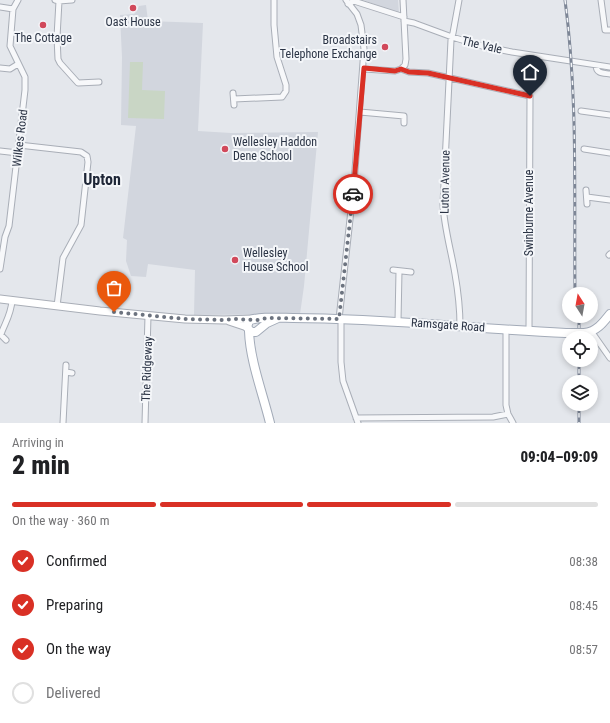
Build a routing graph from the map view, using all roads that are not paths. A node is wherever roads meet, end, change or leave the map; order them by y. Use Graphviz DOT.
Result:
graph roads {
  1 [pos="18,0"];
  2 [pos="72,0"];
  3 [pos="274,0"];
  4 [pos="403,0"];
  5 [pos="460,0"];
  6 [pos="601,0"];
  7 [pos="57,1"];
  8 [pos="347,2"];
  9 [pos="0,7"];
  10 [pos="13,9"];
  11 [pos="404,19"];
  12 [pos="610,30"];
  13 [pos="452,37"];
  14 [pos="18,64"];
  15 [pos="596,65"];
  16 [pos="610,67"];
  17 [pos="0,68"];
  18 [pos="364,68"];
  19 [pos="401,69"];
  20 [pos="610,74"];
  21 [pos="448,78"];
  22 [pos="99,82"];
  23 [pos="233,93"];
  24 [pos="581,111"];
  25 [pos="360,112"];
  26 [pos="610,115"];
  27 [pos="404,123"];
  28 [pos="19,145"];
  29 [pos="584,149"];
  30 [pos="0,151"];
  31 [pos="18,153"];
  32 [pos="610,153"];
  33 [pos="586,190"];
  34 [pos="587,197"];
  35 [pos="610,200"];
  36 [pos="587,204"];
  37 [pos="2,237"];
  38 [pos="0,269"];
  39 [pos="410,272"];
  40 [pos="0,299"];
  41 [pos="12,301"];
  42 [pos="57,306"];
  43 [pos="610,314"];
  44 [pos="148,316"];
  45 [pos="278,318"];
  46 [pos="255,319"];
  47 [pos="224,320"];
  48 [pos="398,321"];
  49 [pos="340,322"];
  50 [pos="460,326"];
  51 [pos="506,329"];
  52 [pos="253,330"];
  53 [pos="529,330"];
  54 [pos="589,331"];
  55 [pos="562,333"];
  56 [pos="0,334"];
  57 [pos="6,340"];
  58 [pos="598,344"];
  59 [pos="610,358"];
  60 [pos="66,365"];
  61 [pos="66,372"];
  62 [pos="72,373"];
  63 [pos="508,414"];
  64 [pos="357,420"];
  65 [pos="63,423"];
  66 [pos="145,423"];
  67 [pos="270,423"];
  68 [pos="513,423"];
  1 -- 10 [label="street"];
  2 -- 7 [label="street"];
  3 -- 23 [label="street"];
  4 -- 11 [label="street"];
  5 -- 13 [label="street, Luton Avenue"];
  6 -- 12 [label="street"];
  7 -- 22 [label="street"];
  8 -- 11 [label="street, The Vale"];
  8 -- 18 [label="street"];
  9 -- 10 [label="street"];
  10 -- 14 [label="street, Wilkes Road"];
  11 -- 13 [label="street, The Vale"];
  11 -- 19 [label="street"];
  13 -- 15 [label="street, The Vale"];
  13 -- 21 [label="street, Luton Avenue"];
  14 -- 17 [label="street"];
  14 -- 28 [label="street, Wilkes Road"];
  15 -- 16 [label="street, The Vale"];
  15 -- 20 [label="street"];
  18 -- 19 [label="street"];
  18 -- 25 [label="street"];
  19 -- 21 [label="street"];
  21 -- 50 [label="street, Luton Avenue"];
  21 -- 53 [label="street, Swinburne Avenue"];
  24 -- 26 [label="street"];
  25 -- 27 [label="street"];
  25 -- 49 [label="street"];
  28 -- 31 [label="street, Wilkes Road"];
  28 -- 42 [label="street"];
  29 -- 32 [label="street"];
  30 -- 31 [label="street"];
  31 -- 37 [label="street, Wilkes Road"];
  33 -- 34 [label="street"];
  34 -- 35 [label="street"];
  34 -- 36 [label="street"];
  37 -- 38 [label="street, Wilkes Road"];
  39 -- 48 [label="street"];
  40 -- 41 [label="street"];
  41 -- 42 [label="street"];
  41 -- 56 [label="street"];
  42 -- 44 [label="street"];
  43 -- 54 [label="main road"];
  44 -- 47 [label="street"];
  44 -- 66 [label="street, The Ridgeway"];
  45 -- 46 [label="main road, Ramsgate Road"];
  45 -- 49 [label="main road, Ramsgate Road"];
  45 -- 52 [label="main road"];
  46 -- 47 [label="street"];
  46 -- 52 [label="main road"];
  46 -- 52 [label="main road"];
  47 -- 52 [label="street"];
  48 -- 49 [label="main road, Ramsgate Road"];
  48 -- 50 [label="main road, Ramsgate Road"];
  49 -- 64 [label="street"];
  50 -- 51 [label="main road, Ramsgate Road"];
  51 -- 53 [label="main road, Ramsgate Road"];
  51 -- 63 [label="street"];
  52 -- 67 [label="main road"];
  53 -- 55 [label="main road, Ramsgate Road, bridge"];
  56 -- 57 [label="street"];
  58 -- 59 [label="street"];
  60 -- 61 [label="street"];
  61 -- 62 [label="street"];
  61 -- 65 [label="street"];
  63 -- 64 [label="street"];
  63 -- 68 [label="street"];
}
